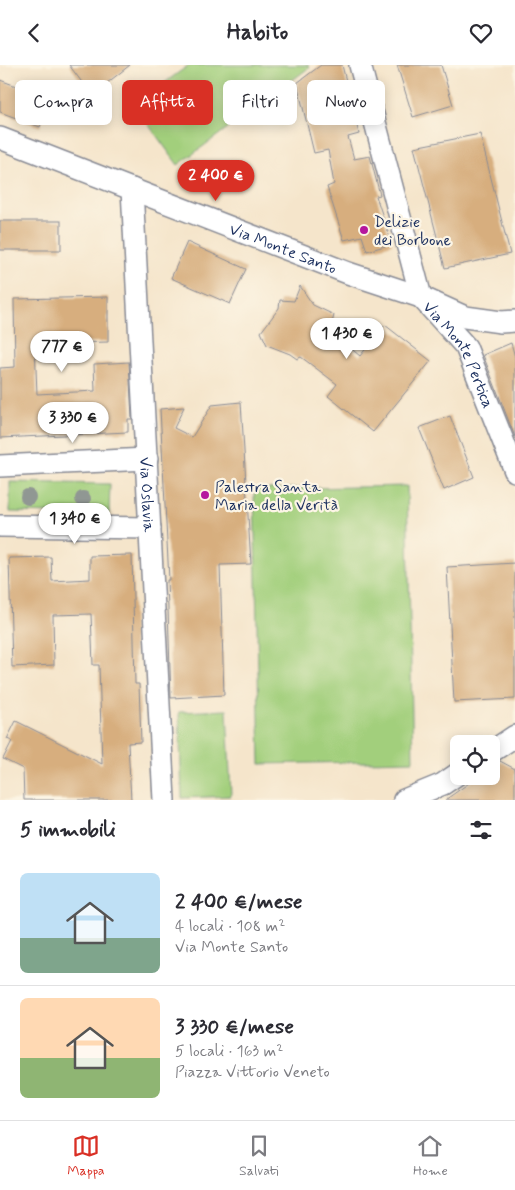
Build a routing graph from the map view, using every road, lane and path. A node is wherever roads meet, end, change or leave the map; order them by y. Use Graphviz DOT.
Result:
graph roads {
  1 [pos="360,65"];
  2 [pos="0,138"];
  3 [pos="132,189"];
  4 [pos="421,297"];
  5 [pos="515,321"];
  6 [pos="147,459"];
  7 [pos="0,466"];
  8 [pos="515,471"];
  9 [pos="0,526"];
  10 [pos="150,528"];
  11 [pos="515,736"];
  12 [pos="500,746"];
  13 [pos="450,779"];
  14 [pos="164,800"];
  15 [pos="404,800"];
  1 -- 4 [label="street, Via Monte Pertica"];
  2 -- 3 [label="street, Via Monte Santo"];
  3 -- 4 [label="street, Via Monte Santo"];
  3 -- 6 [label="street, Via Oslavia"];
  4 -- 5 [label="street, Via Monte Santo"];
  4 -- 8 [label="street, Via Monte Pertica"];
  6 -- 7 [label="street"];
  6 -- 10 [label="street, Via Oslavia"];
  9 -- 10 [label="street"];
  10 -- 14 [label="street, Via Oslavia"];
  11 -- 12 [label="street"];
  13 -- 15 [label="street"];
}
